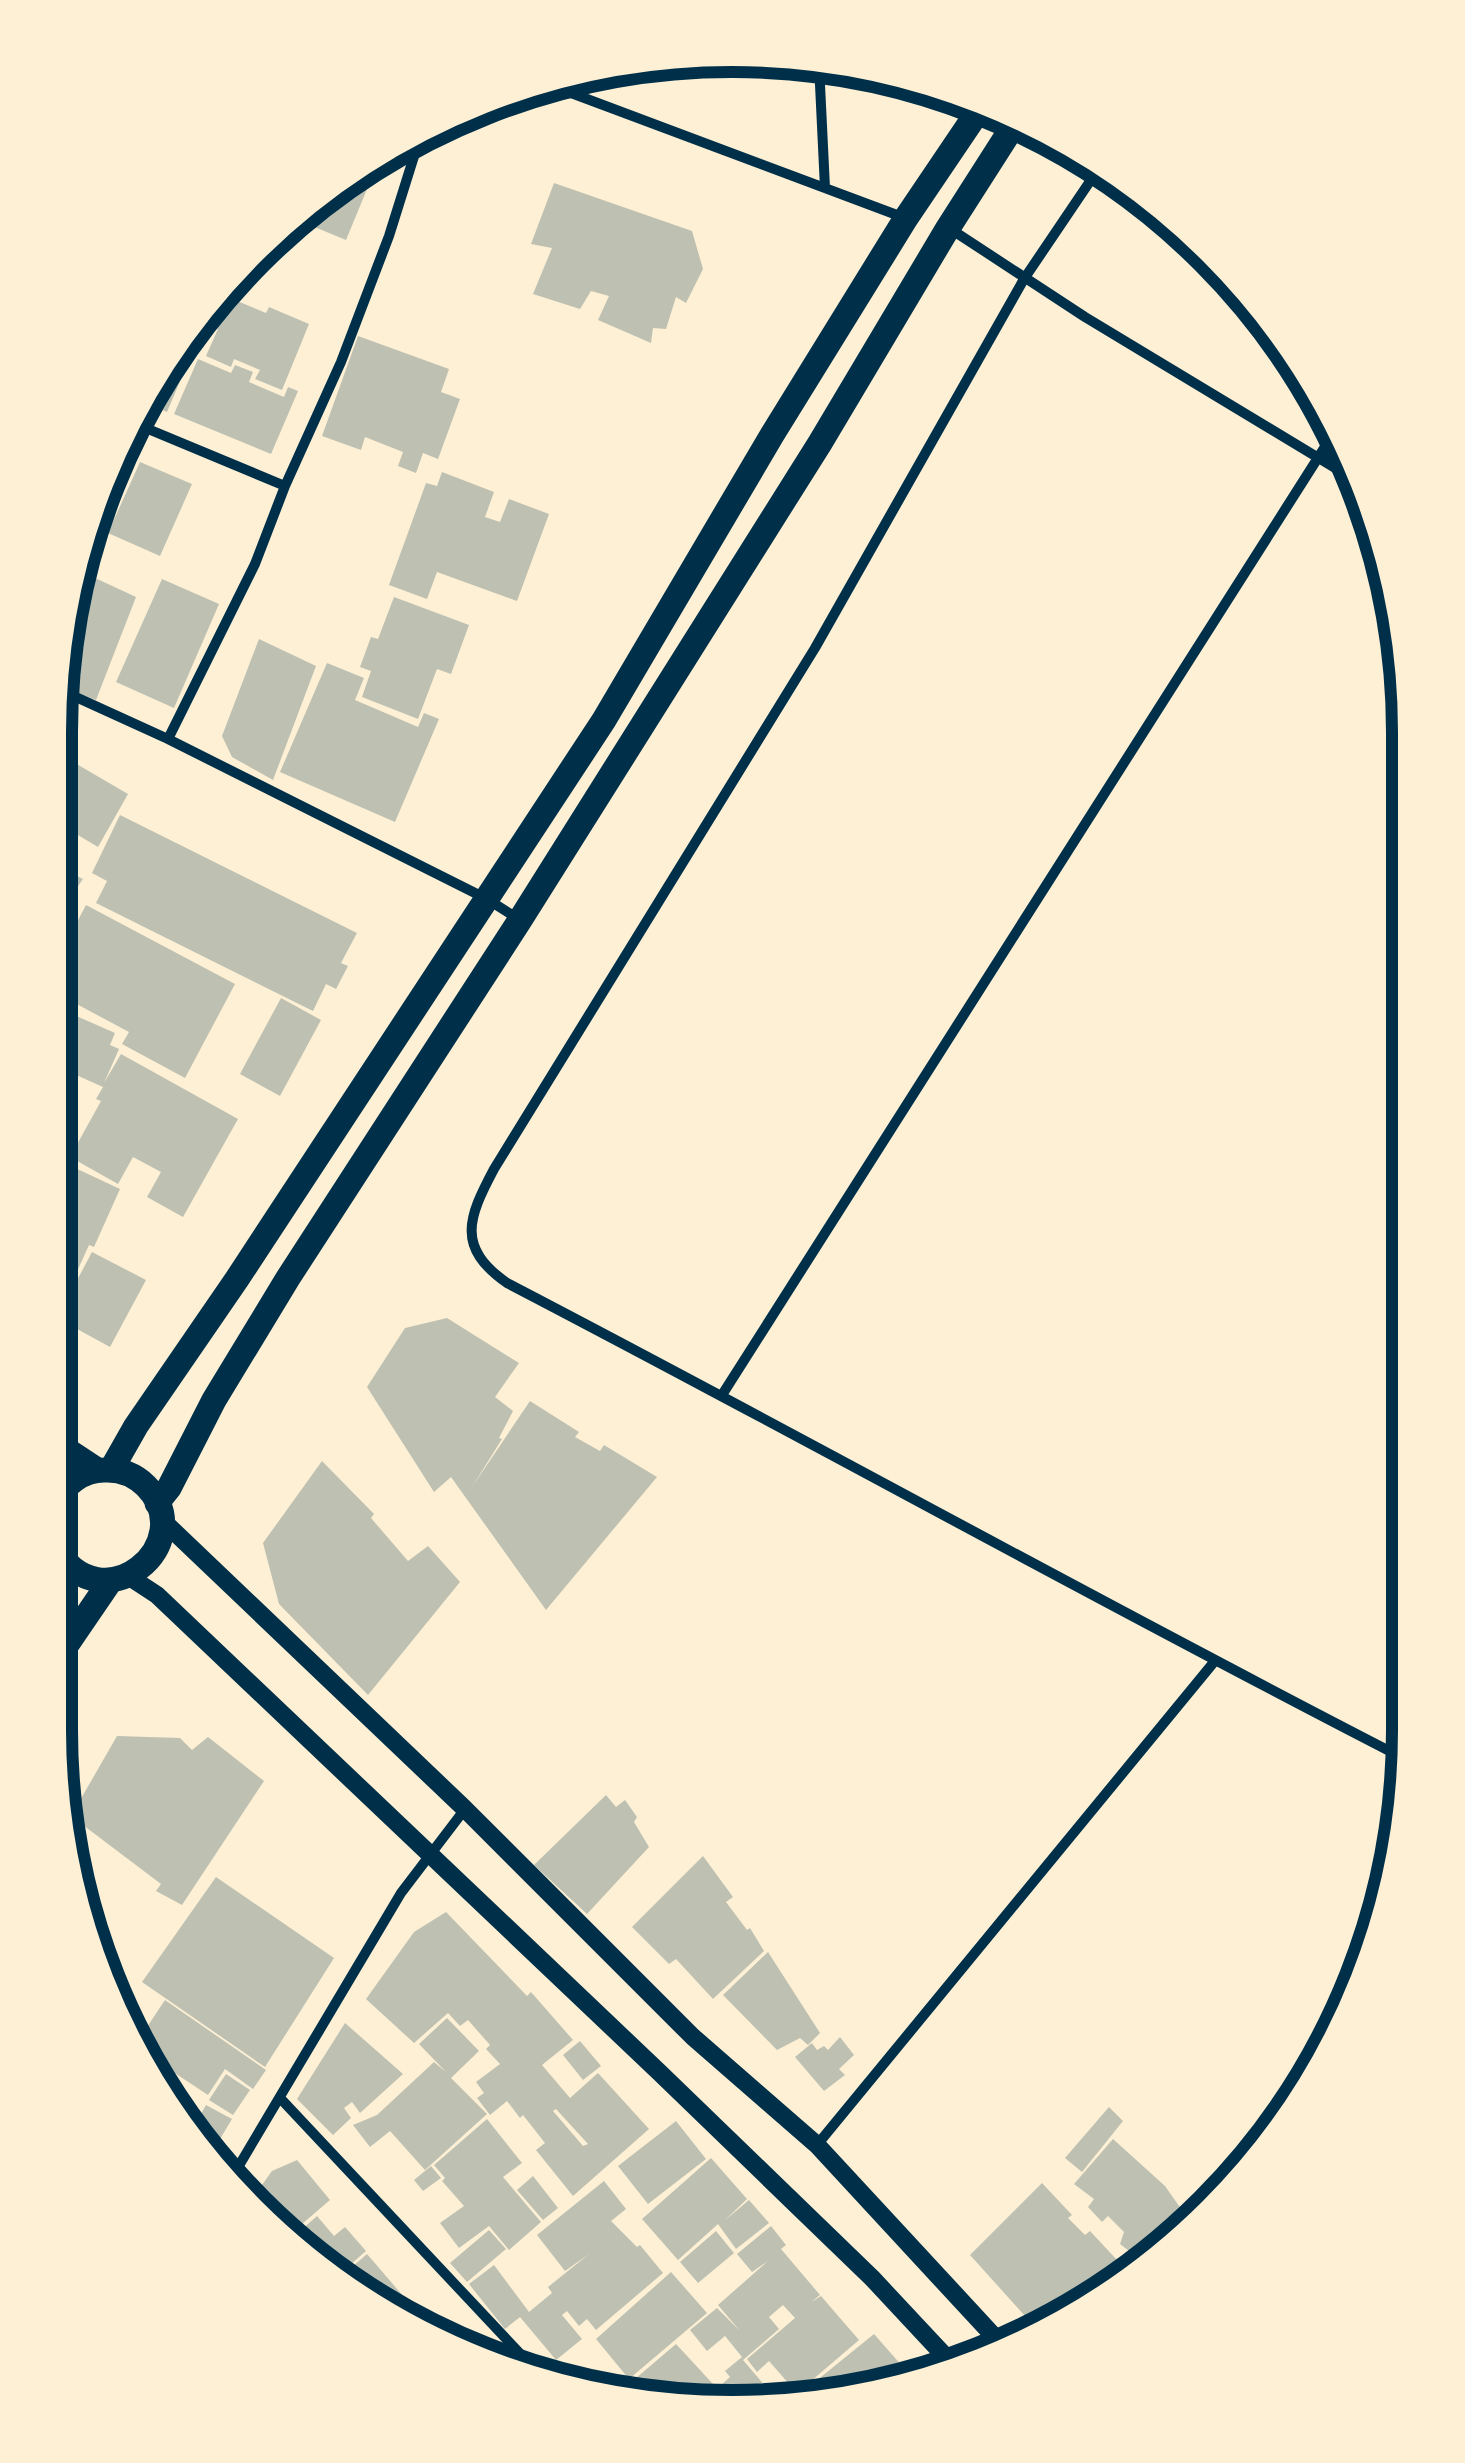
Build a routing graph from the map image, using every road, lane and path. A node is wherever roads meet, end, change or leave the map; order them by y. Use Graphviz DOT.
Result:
graph roads {
  1 [pos="820,78"];
  2 [pos="571,93"];
  3 [pos="973,119"];
  4 [pos="1008,134"];
  5 [pos="414,155"];
  6 [pos="1092,180"];
  7 [pos="824,188"];
  8 [pos="906,218"];
  9 [pos="948,228"];
  10 [pos="1024,279"];
  11 [pos="147,429"];
  12 [pos="1325,444"];
  13 [pos="1316,457"];
  14 [pos="1337,469"];
  15 [pos="285,486"];
  16 [pos="74,696"];
  17 [pos="168,739"];
  18 [pos="486,899"];
  19 [pos="520,920"];
  20 [pos="722,1395"];
  21 [pos="72,1448"];
  22 [pos="106,1470"];
  23 [pos="72,1481"];
  24 [pos="159,1512"];
  25 [pos="72,1568"];
  26 [pos="119,1579"];
  27 [pos="72,1640"];
  28 [pos="1214,1662"];
  29 [pos="1392,1752"];
  30 [pos="465,1809"];
  31 [pos="432,1855"];
  32 [pos="281,2099"];
  33 [pos="817,2145"];
  34 [pos="238,2168"];
  35 [pos="994,2336"];
  36 [pos="943,2355"];
  37 [pos="523,2356"];
  1 -- 7 [label="street"];
  2 -- 7 [label="street"];
  3 -- 8 [label="main road"];
  4 -- 9 [label="main road"];
  5 -- 15 [label="street"];
  6 -- 10 [label="street"];
  7 -- 8 [label="street"];
  8 -- 18 [label="main road"];
  9 -- 10 [label="street"];
  9 -- 19 [label="main road"];
  10 -- 13 [label="street"];
  10 -- 20 [label="street"];
  11 -- 15 [label="street"];
  12 -- 13 [label="street"];
  13 -- 14 [label="street"];
  13 -- 20 [label="street"];
  15 -- 17 [label="street"];
  16 -- 17 [label="street"];
  17 -- 18 [label="street"];
  18 -- 19 [label="street"];
  18 -- 22 [label="main road"];
  19 -- 24 [label="main road"];
  20 -- 28 [label="street"];
  21 -- 22 [label="street"];
  22 -- 23 [label="main road"];
  22 -- 24 [label="main road"];
  24 -- 26 [label="main road"];
  24 -- 30 [label="street"];
  25 -- 26 [label="main road"];
  26 -- 27 [label="main road"];
  26 -- 31 [label="street"];
  28 -- 29 [label="street"];
  28 -- 33 [label="street"];
  30 -- 31 [label="street"];
  30 -- 33 [label="street"];
  31 -- 32 [label="street"];
  31 -- 36 [label="street"];
  32 -- 34 [label="street"];
  32 -- 37 [label="street"];
  33 -- 35 [label="street"];
}
